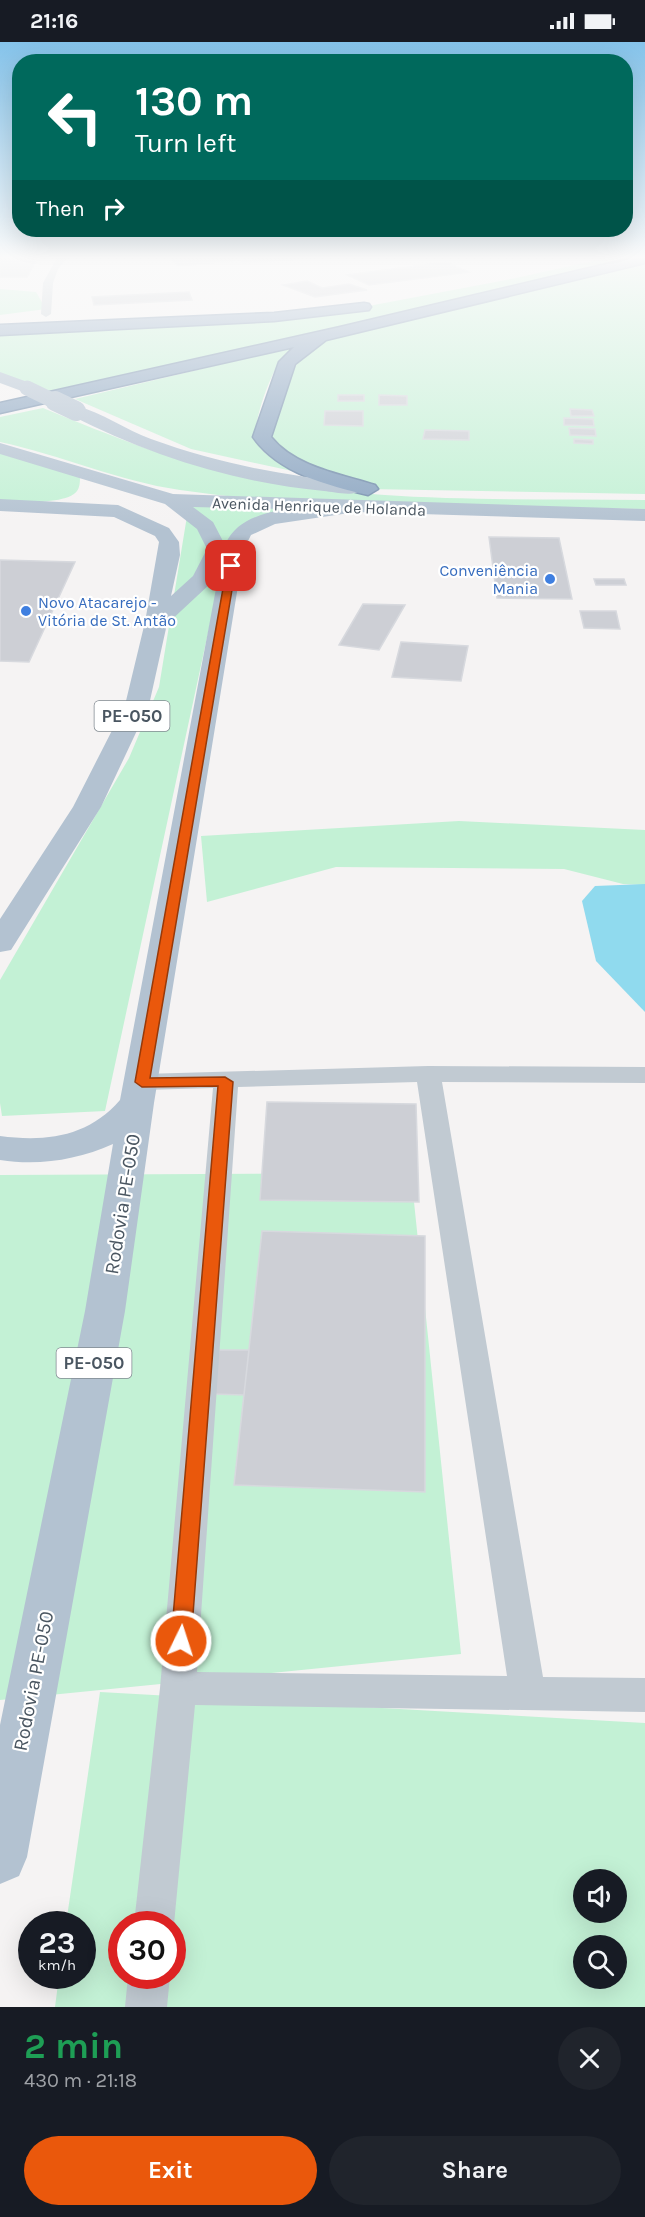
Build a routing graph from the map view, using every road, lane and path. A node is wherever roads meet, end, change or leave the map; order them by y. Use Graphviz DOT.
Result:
graph roads {
  1 [pos="270,348"];
  2 [pos="305,348"];
  3 [pos="0,377"];
  4 [pos="0,408"];
  5 [pos="0,448"];
  6 [pos="91,476"];
  7 [pos="368,489"];
  8 [pos="645,498"];
  9 [pos="172,500"];
  10 [pos="0,505"];
  11 [pos="41,505"];
  12 [pos="351,507"];
  13 [pos="645,515"];
  14 [pos="156,622"];
  15 [pos="0,943"];
  16 [pos="428,1074"];
  17 [pos="645,1075"];
  18 [pos="225,1082"];
  19 [pos="140,1093"];
  20 [pos="0,1148"];
  21 [pos="178,1688"];
  22 [pos="528,1694"];
  23 [pos="645,1695"];
  24 [pos="0,1857"];
  25 [pos="155,1911"];
  26 [pos="148,1989"];
  27 [pos="146,2007"];
  1 -- 4 [label="highway"];
  2 -- 7 [label="highway"];
  3 -- 7 [label="main road, Avenida Henrique de Holanda, bridge"];
  5 -- 6 [label="main road, Avenida Henrique de Holanda / PE-050"];
  6 -- 9 [label="main road, Avenida Henrique de Holanda / PE-050"];
  6 -- 11 [label="main road"];
  7 -- 8 [label="main road, Avenida Henrique de Holanda"];
  9 -- 12 [label="main road, Avenida Henrique de Holanda / PE-050"];
  9 -- 14 [label="main road, PE-050"];
  10 -- 11 [label="main road"];
  11 -- 14 [label="main road"];
  12 -- 13 [label="main road, Avenida Henrique de Holanda / PE-050"];
  12 -- 19 [label="main road, Rodovia PE-050 / PE-050"];
  14 -- 15 [label="main road, PE-050"];
  16 -- 17 [label="street"];
  16 -- 18 [label="street"];
  16 -- 22 [label="street"];
  18 -- 19 [label="street"];
  18 -- 21 [label="street"];
  19 -- 20 [label="main road"];
  19 -- 24 [label="main road, Rodovia PE-050 / PE-050"];
  21 -- 22 [label="street"];
  21 -- 25 [label="street"];
  22 -- 23 [label="street"];
  26 -- 27 [label="street"];
}
